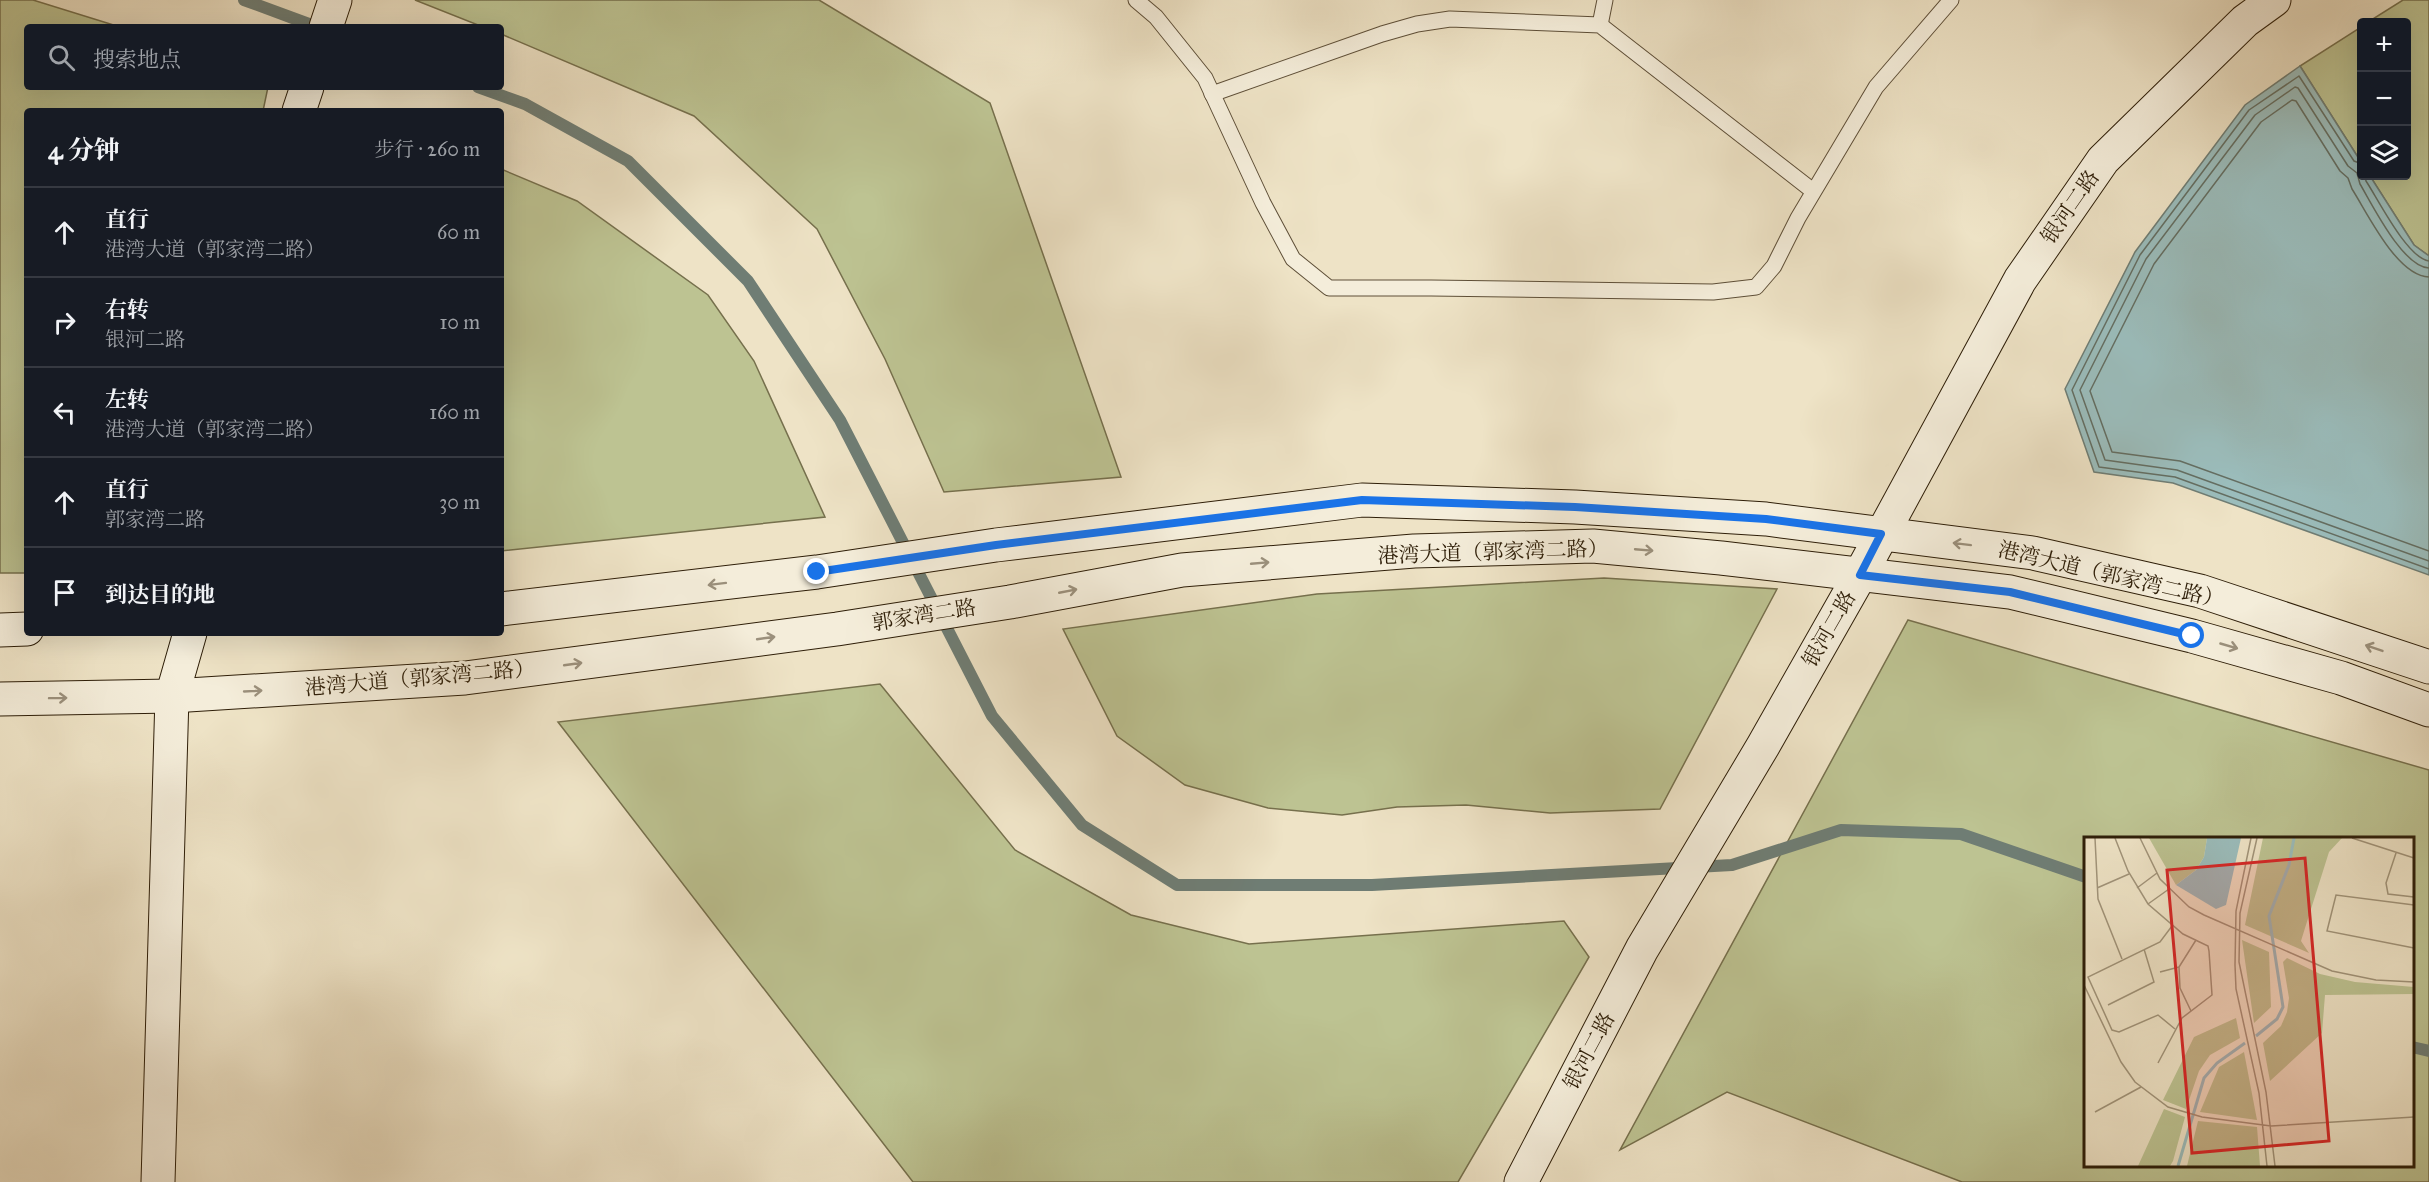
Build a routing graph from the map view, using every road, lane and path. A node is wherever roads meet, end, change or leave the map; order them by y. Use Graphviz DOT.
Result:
graph roads {
  1 [pos="334,0"];
  2 [pos="1136,0"];
  3 [pos="1605,0"];
  4 [pos="1951,0"];
  5 [pos="2274,0"];
  6 [pos="327,24"];
  7 [pos="1600,26"];
  8 [pos="306,90"];
  9 [pos="1212,94"];
  10 [pos="300,108"];
  11 [pos="1813,192"];
  12 [pos="1881,534"];
  13 [pos="1860,575"];
  14 [pos="1010,602"];
  15 [pos="504,609"];
  16 [pos="24,629"];
  17 [pos="837,629"];
  18 [pos="0,630"];
  19 [pos="189,636"];
  20 [pos="2429,667"];
  21 [pos="172,696"];
  22 [pos="0,699"];
  23 [pos="2429,710"];
  24 [pos="158,1182"];
  25 [pos="1521,1182"];
  1 -- 6 [label="main road"];
  2 -- 9 [label="lane"];
  3 -- 7 [label="lane"];
  4 -- 11 [label="lane"];
  5 -- 12 [label="main road, 银河二路"];
  7 -- 9 [label="lane"];
  7 -- 11 [label="lane"];
  8 -- 10 [label="main road"];
  9 -- 11 [label="lane"];
  12 -- 13 [label="main road, 银河二路"];
  12 -- 15 [label="main road, 港湾大道（郭家湾二路）, one-way"];
  20 -- 12 [label="main road, 港湾大道（郭家湾二路）, one-way"];
  14 -- 13 [label="main road, 港湾大道（郭家湾二路）, one-way"];
  13 -- 23 [label="main road, 港湾大道（郭家湾二路）, one-way"];
  13 -- 25 [label="main road, 银河二路"];
  14 -- 17 [label="main road, 郭家湾二路"];
  16 -- 18 [label="main road"];
  21 -- 17 [label="main road, 港湾大道（郭家湾二路）, one-way"];
  19 -- 21 [label="main road"];
  22 -- 21 [label="main road, 港湾大道（郭家湾二路）, one-way"];
  21 -- 24 [label="main road"];
}
